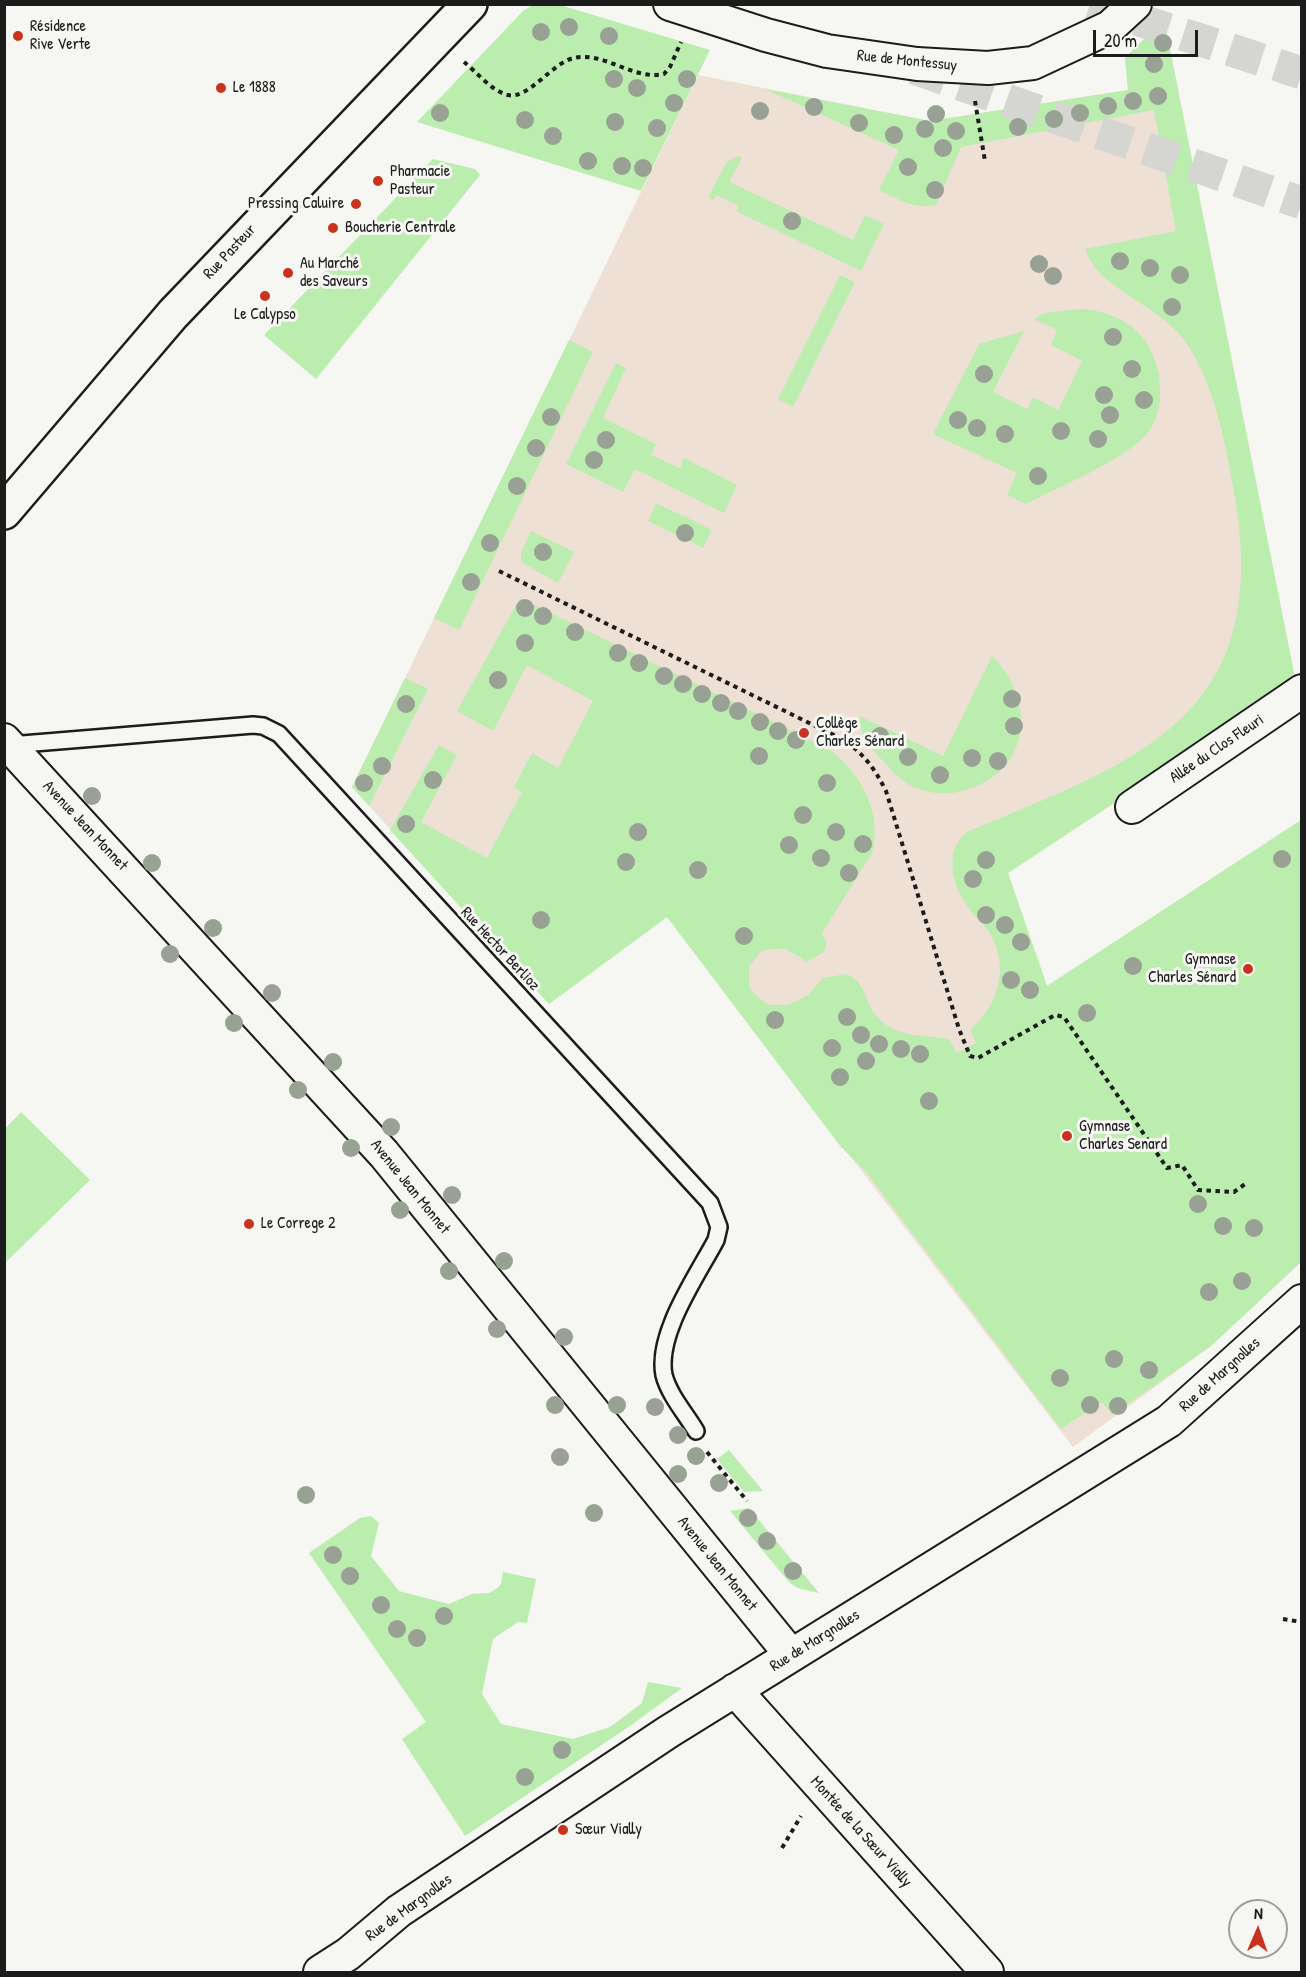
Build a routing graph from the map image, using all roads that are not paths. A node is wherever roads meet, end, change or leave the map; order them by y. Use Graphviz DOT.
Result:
graph roads {
  1 [pos="470,4"];
  2 [pos="1135,4"];
  3 [pos="682,8"];
  4 [pos="4,512"];
  5 [pos="1302,691"];
  6 [pos="7,742"];
  7 [pos="1132,807"];
  8 [pos="1302,1301"];
  9 [pos="696,1431"];
  10 [pos="791,1655"];
  11 [pos="735,1690"];
  12 [pos="320,1972"];
  13 [pos="987,1972"];
  1 -- 4 [label="street, Rue Pasteur"];
  2 -- 3 [label="street, Rue de Montessuy"];
  5 -- 7 [label="street, Allée du Clos Fleuri"];
  6 -- 9 [label="lane, Rue Hector Berlioz"];
  6 -- 10 [label="street, Avenue Jean Monnet"];
  8 -- 10 [label="street, Rue de Margnolles"];
  10 -- 11 [label="street, Rue de Margnolles"];
  11 -- 12 [label="street, Rue de Margnolles"];
  11 -- 13 [label="street, Montée de la Sœur Vially"];
}
